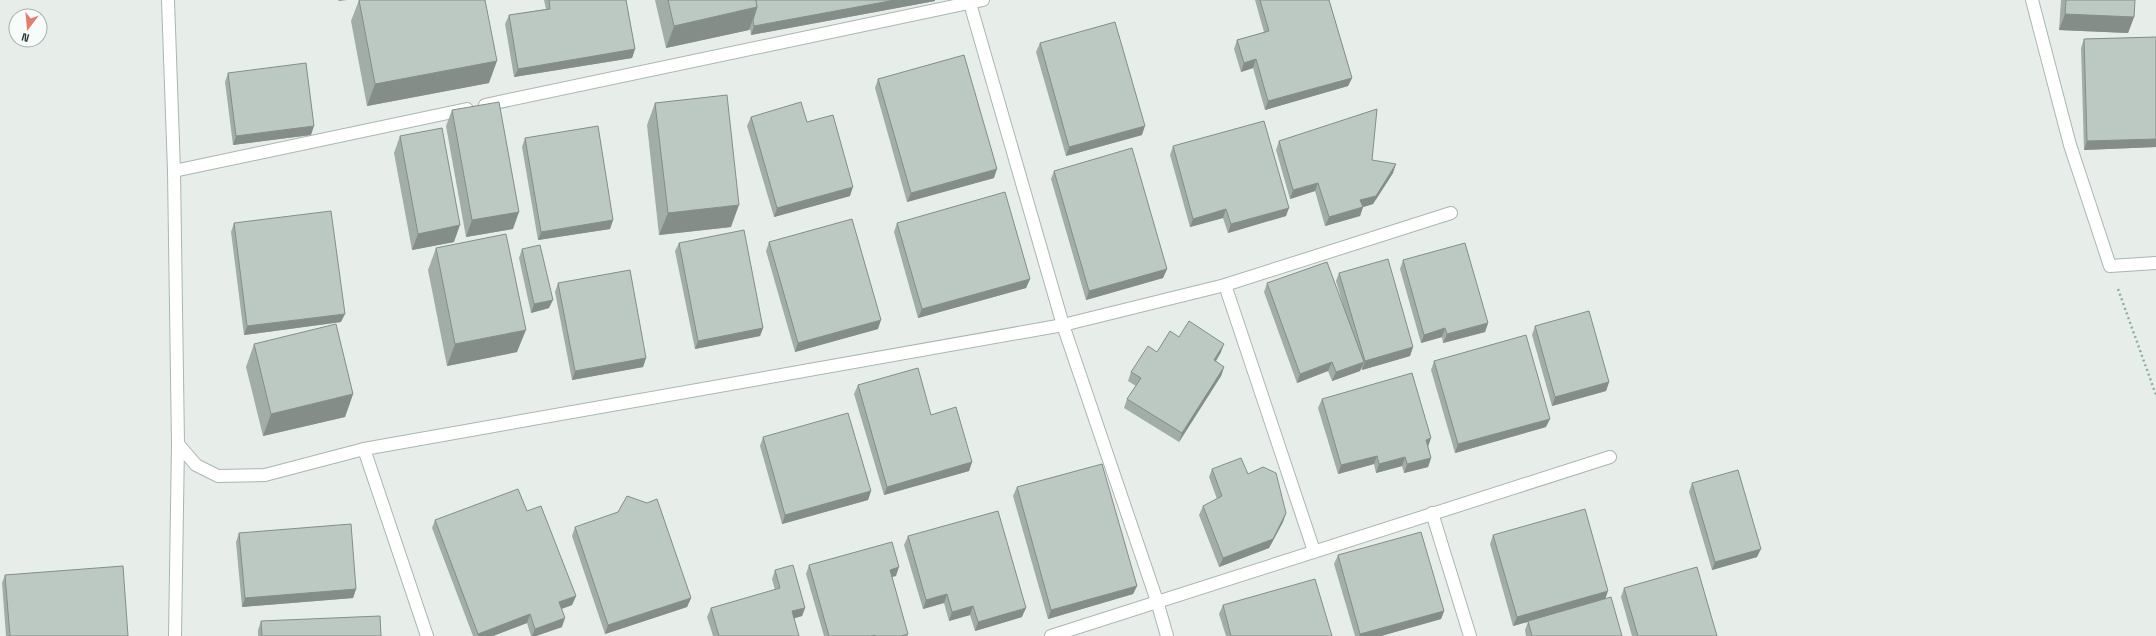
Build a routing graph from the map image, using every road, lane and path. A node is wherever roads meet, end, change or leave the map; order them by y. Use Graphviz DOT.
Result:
graph roads {
  1 [pos="168,0"];
  2 [pos="983,0"];
  3 [pos="2032,0"];
  4 [pos="969,1"];
  5 [pos="174,171"];
  6 [pos="1451,213"];
  7 [pos="2156,263"];
  8 [pos="2110,266"];
  9 [pos="1225,285"];
  10 [pos="1063,326"];
  11 [pos="2156,395"];
  12 [pos="178,444"];
  13 [pos="364,449"];
  14 [pos="1610,457"];
  15 [pos="1432,513"];
  16 [pos="1314,551"];
  17 [pos="1157,601"];
  18 [pos="175,636"];
  19 [pos="427,636"];
  20 [pos="1051,636"];
  21 [pos="1167,636"];
  22 [pos="1470,636"];
  1 -- 5 [label="street"];
  2 -- 4 [label="street"];
  3 -- 8 [label="street"];
  4 -- 5 [label="street"];
  4 -- 10 [label="street"];
  5 -- 12 [label="street"];
  6 -- 9 [label="street"];
  7 -- 8 [label="street"];
  8 -- 11 [label="path"];
  9 -- 10 [label="street"];
  9 -- 16 [label="street"];
  10 -- 13 [label="street"];
  10 -- 17 [label="street"];
  12 -- 13 [label="street"];
  12 -- 18 [label="street"];
  13 -- 19 [label="street"];
  14 -- 15 [label="street"];
  15 -- 16 [label="street"];
  15 -- 22 [label="street"];
  16 -- 17 [label="street"];
  17 -- 20 [label="street"];
  17 -- 21 [label="street"];
}
